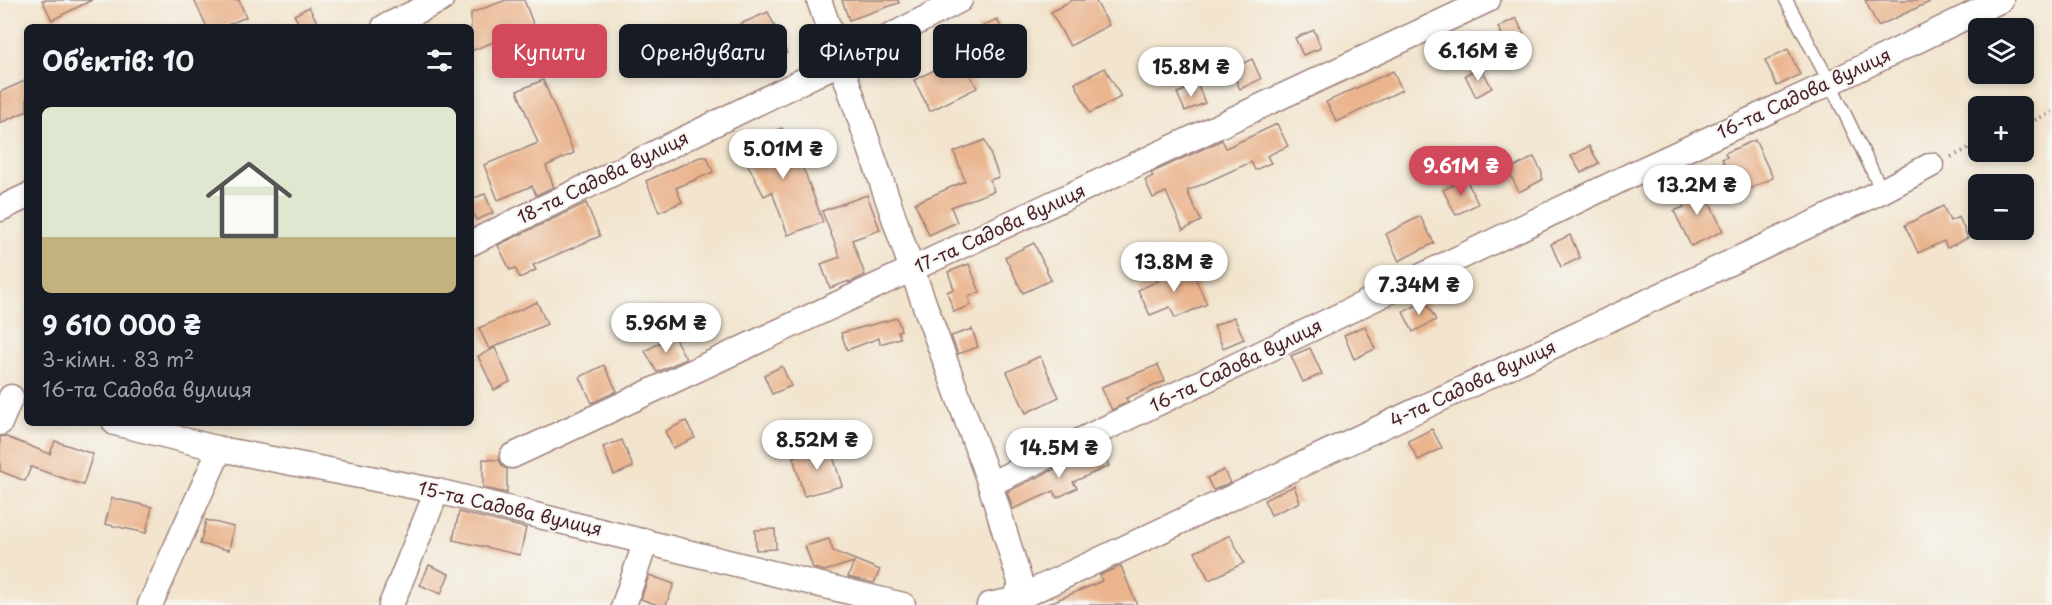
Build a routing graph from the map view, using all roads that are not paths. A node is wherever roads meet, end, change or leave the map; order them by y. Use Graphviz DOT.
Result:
graph roads {
  1 [pos="441,0"];
  2 [pos="819,0"];
  3 [pos="960,0"];
  4 [pos="1488,0"];
  5 [pos="1786,0"];
  6 [pos="2001,0"];
  7 [pos="390,24"];
  8 [pos="828,24"];
  9 [pos="914,24"];
  10 [pos="808,78"];
  11 [pos="846,78"];
  12 [pos="1830,83"];
  13 [pos="1931,165"];
  14 [pos="1882,191"];
  15 [pos="24,197"];
  16 [pos="0,209"];
  17 [pos="474,242"];
  18 [pos="912,270"];
  19 [pos="13,397"];
  20 [pos="0,423"];
  21 [pos="127,426"];
  22 [pos="220,449"];
  23 [pos="512,456"];
  24 [pos="990,484"];
  25 [pos="437,491"];
  26 [pos="646,541"];
  27 [pos="1014,600"];
  28 [pos="150,605"];
  29 [pos="391,605"];
  30 [pos="624,605"];
  31 [pos="903,605"];
  32 [pos="989,605"];
  1 -- 7 [label="street"];
  2 -- 8 [label="street"];
  3 -- 9 [label="street, 18-та Садова вулиця"];
  4 -- 18 [label="street, 17-та Садова вулиця"];
  5 -- 12 [label="lane"];
  6 -- 12 [label="street, 16-та Садова вулиця"];
  10 -- 17 [label="street, 18-та Садова вулиця"];
  11 -- 18 [label="street"];
  12 -- 14 [label="lane"];
  12 -- 24 [label="street, 16-та Садова вулиця"];
  13 -- 14 [label="street, 4-та Садова вулиця"];
  14 -- 27 [label="street, 4-та Садова вулиця"];
  15 -- 16 [label="street"];
  18 -- 23 [label="street, 17-та Садова вулиця"];
  18 -- 24 [label="street"];
  19 -- 20 [label="street"];
  21 -- 22 [label="street, 15-та Садова вулиця"];
  22 -- 25 [label="street, 15-та Садова вулиця"];
  22 -- 28 [label="street"];
  24 -- 27 [label="street"];
  25 -- 26 [label="street, 15-та Садова вулиця"];
  25 -- 29 [label="street"];
  26 -- 30 [label="street"];
  26 -- 31 [label="street, 15-та Садова вулиця"];
  27 -- 32 [label="street"];
}
